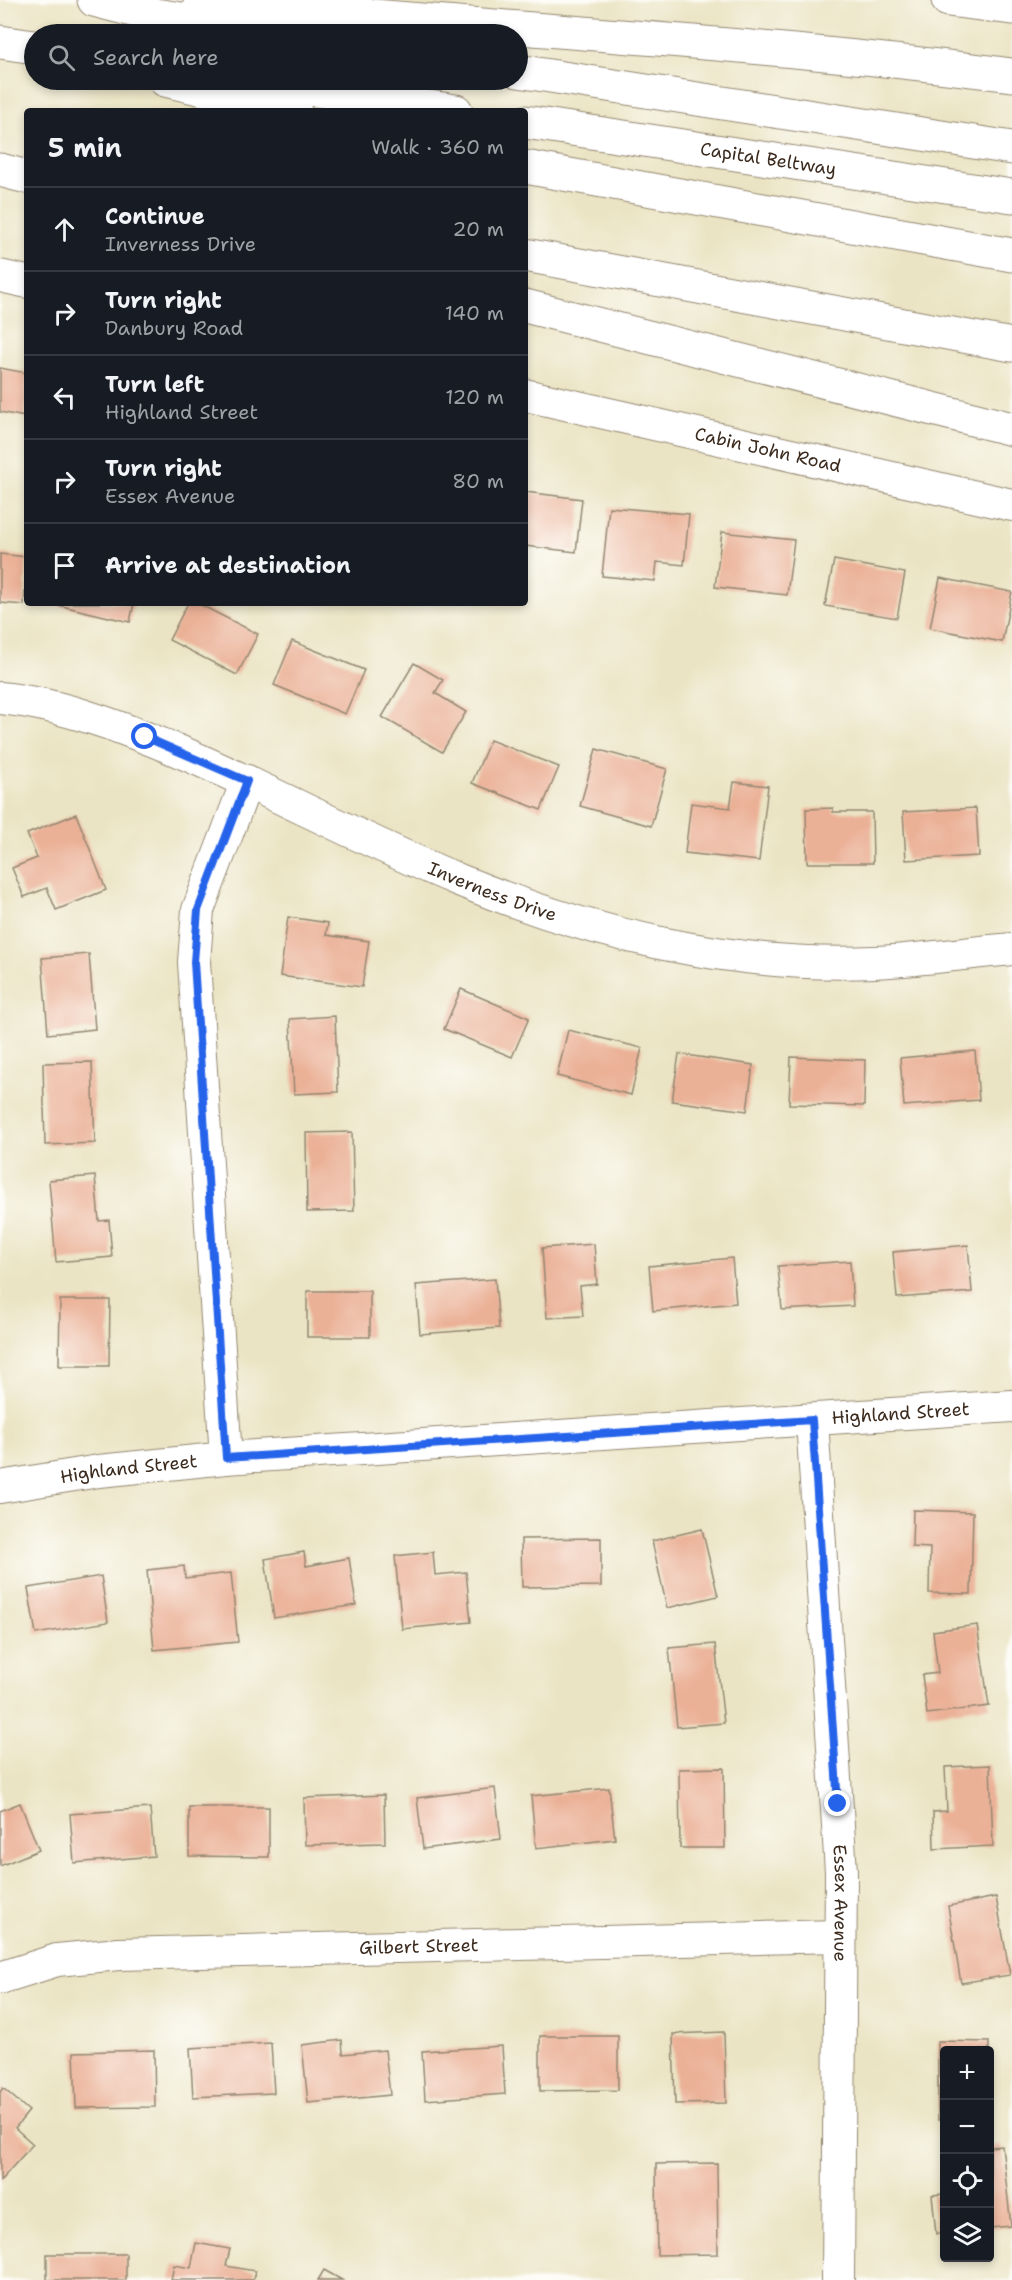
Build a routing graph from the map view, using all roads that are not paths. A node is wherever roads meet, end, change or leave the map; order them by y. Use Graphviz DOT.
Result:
graph roads {
  1 [pos="94,0"];
  2 [pos="201,0"];
  3 [pos="963,2"];
  4 [pos="1012,6"];
  5 [pos="215,24"];
  6 [pos="450,24"];
  7 [pos="528,30"];
  8 [pos="528,73"];
  9 [pos="1012,75"];
  10 [pos="207,90"];
  11 [pos="316,90"];
  12 [pos="282,108"];
  13 [pos="436,108"];
  14 [pos="528,122"];
  15 [pos="1012,148"];
  16 [pos="0,156"];
  17 [pos="24,160"];
  18 [pos="528,168"];
  19 [pos="0,170"];
  20 [pos="24,176"];
  21 [pos="1012,196"];
  22 [pos="1012,255"];
  23 [pos="528,256"];
  24 [pos="0,276"];
  25 [pos="24,281"];
  26 [pos="528,307"];
  27 [pos="1012,345"];
  28 [pos="528,396"];
  29 [pos="1012,429"];
  30 [pos="1012,505"];
  31 [pos="0,698"];
  32 [pos="247,781"];
  33 [pos="1012,949"];
  34 [pos="1012,1406"];
  35 [pos="812,1420"];
  36 [pos="226,1458"];
  37 [pos="0,1488"];
  38 [pos="839,1936"];
  39 [pos="0,1978"];
  40 [pos="838,2280"];
  1 -- 5 [label="highway"];
  2 -- 6 [label="highway"];
  3 -- 4 [label="highway"];
  7 -- 9 [label="highway"];
  8 -- 15 [label="highway"];
  10 -- 12 [label="highway"];
  11 -- 13 [label="highway"];
  14 -- 21 [label="highway, Capital Beltway"];
  16 -- 17 [label="highway"];
  18 -- 22 [label="highway"];
  19 -- 20 [label="highway"];
  23 -- 27 [label="highway"];
  24 -- 25 [label="street"];
  26 -- 29 [label="highway"];
  28 -- 30 [label="street, Cabin John Road"];
  31 -- 32 [label="street, Inverness Drive"];
  32 -- 33 [label="street, Inverness Drive"];
  32 -- 36 [label="street"];
  34 -- 35 [label="street, Highland Street"];
  35 -- 36 [label="street, Highland Street"];
  35 -- 38 [label="street, Essex Avenue"];
  36 -- 37 [label="street, Highland Street"];
  38 -- 39 [label="street, Gilbert Street"];
  38 -- 40 [label="street, Essex Avenue"];
}
